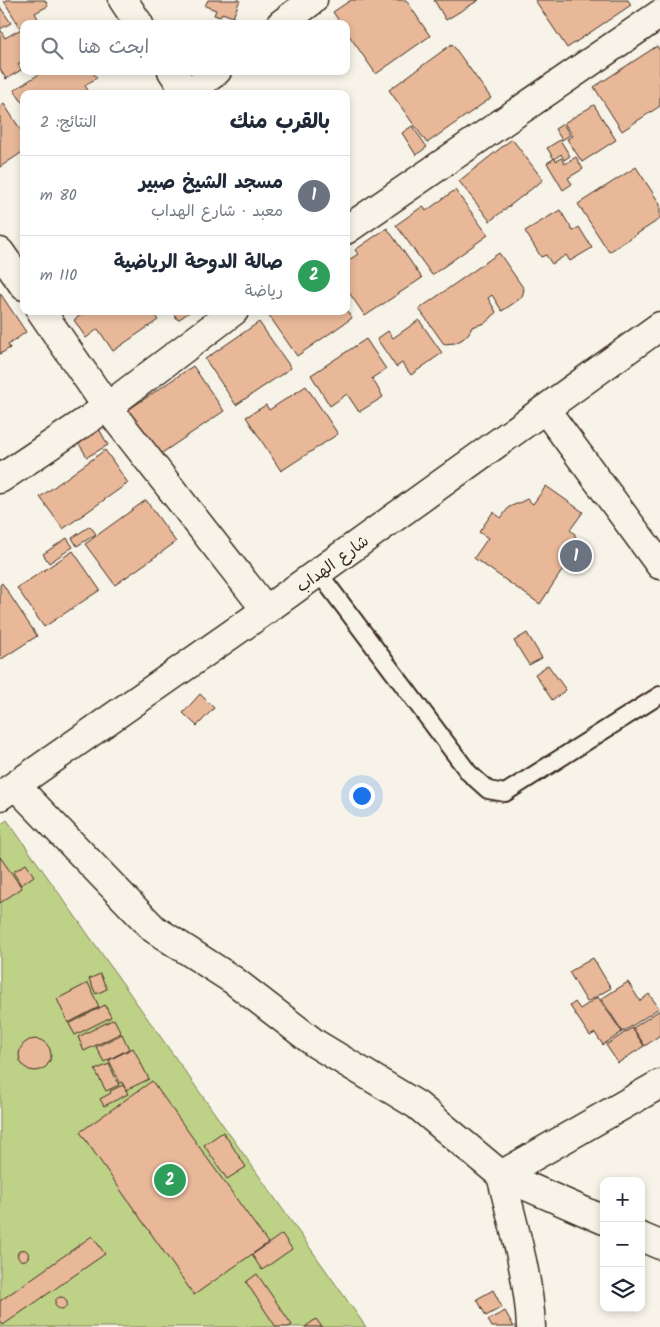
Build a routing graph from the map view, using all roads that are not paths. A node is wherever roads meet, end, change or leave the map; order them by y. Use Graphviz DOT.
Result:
graph roads {
  1 [pos="122,0"];
  2 [pos="312,0"];
  3 [pos="657,11"];
  4 [pos="136,20"];
  5 [pos="286,20"];
  6 [pos="175,75"];
  7 [pos="213,75"];
  8 [pos="184,90"];
  9 [pos="192,90"];
  10 [pos="350,227"];
  11 [pos="0,252"];
  12 [pos="20,280"];
  13 [pos="44,315"];
  14 [pos="229,315"];
  15 [pos="660,326"];
  16 [pos="107,407"];
  17 [pos="545,409"];
  18 [pos="0,479"];
  19 [pos="660,565"];
  20 [pos="318,572"];
  21 [pos="266,610"];
  22 [pos="660,695"];
  23 [pos="8,791"];
  24 [pos="660,1084"];
  25 [pos="502,1175"];
  26 [pos="600,1218"];
  27 [pos="645,1238"];
  28 [pos="660,1245"];
  29 [pos="531,1327"];
  1 -- 4 [label="street"];
  2 -- 5 [label="street"];
  3 -- 10 [label="street"];
  6 -- 8 [label="street"];
  7 -- 9 [label="street"];
  11 -- 12 [label="street"];
  13 -- 16 [label="street"];
  14 -- 16 [label="street"];
  15 -- 17 [label="street, شارع الهداب"];
  16 -- 18 [label="street"];
  16 -- 21 [label="street"];
  17 -- 19 [label="street"];
  17 -- 20 [label="street, شارع الهداب"];
  20 -- 21 [label="street, شارع الهداب"];
  20 -- 22 [label="lane"];
  21 -- 23 [label="street, شارع الهداب"];
  23 -- 25 [label="street"];
  24 -- 25 [label="street"];
  25 -- 26 [label="street"];
  25 -- 29 [label="street"];
  27 -- 28 [label="street"];
}
